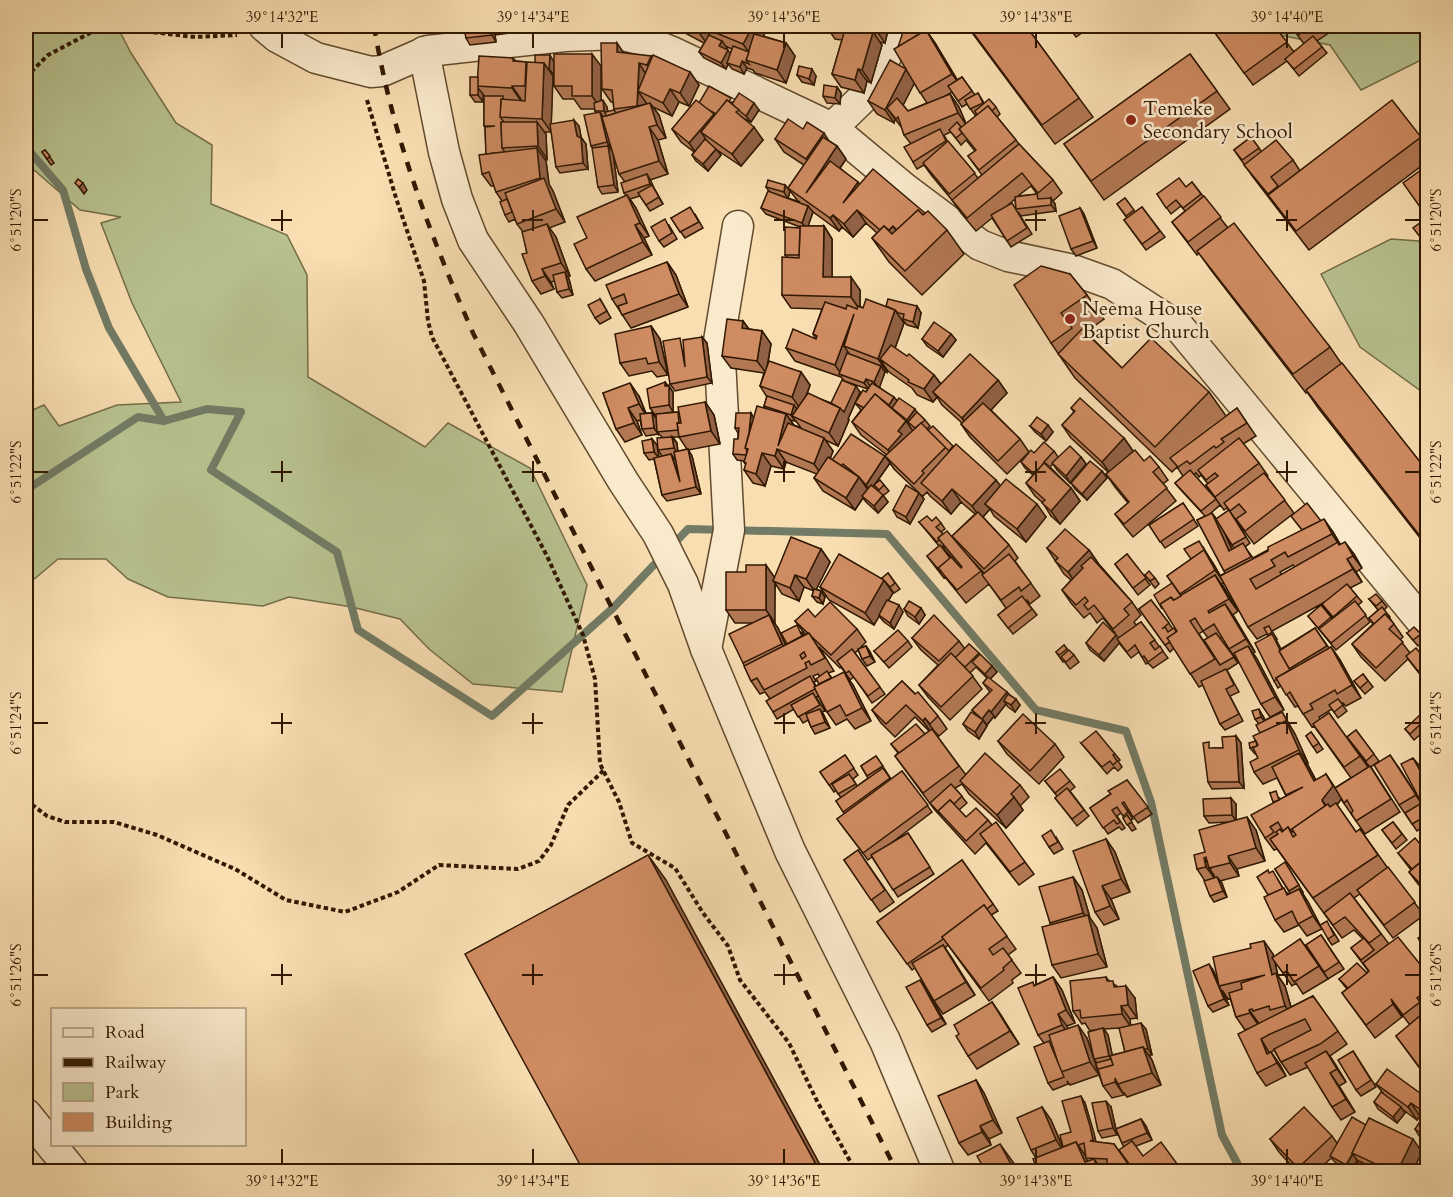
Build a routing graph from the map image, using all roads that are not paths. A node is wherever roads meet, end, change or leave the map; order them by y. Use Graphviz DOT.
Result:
graph roads {
  1 [pos="306,26"];
  2 [pos="900,26"];
  3 [pos="622,30"];
  4 [pos="271,31"];
  5 [pos="424,43"];
  6 [pos="316,58"];
  7 [pos="832,128"];
  8 [pos="738,226"];
  9 [pos="1428,629"];
  10 [pos="706,649"];
  11 [pos="26,1114"];
  12 [pos="51,1145"];
  13 [pos="52,1146"];
  14 [pos="73,1172"];
  15 [pos="940,1172"];
  1 -- 6 [label="street"];
  2 -- 7 [label="street"];
  3 -- 5 [label="street"];
  3 -- 7 [label="street"];
  4 -- 6 [label="street"];
  5 -- 6 [label="street"];
  5 -- 10 [label="street"];
  7 -- 9 [label="street"];
  8 -- 10 [label="street"];
  10 -- 15 [label="street"];
  11 -- 12 [label="street"];
  13 -- 14 [label="street"];
}
